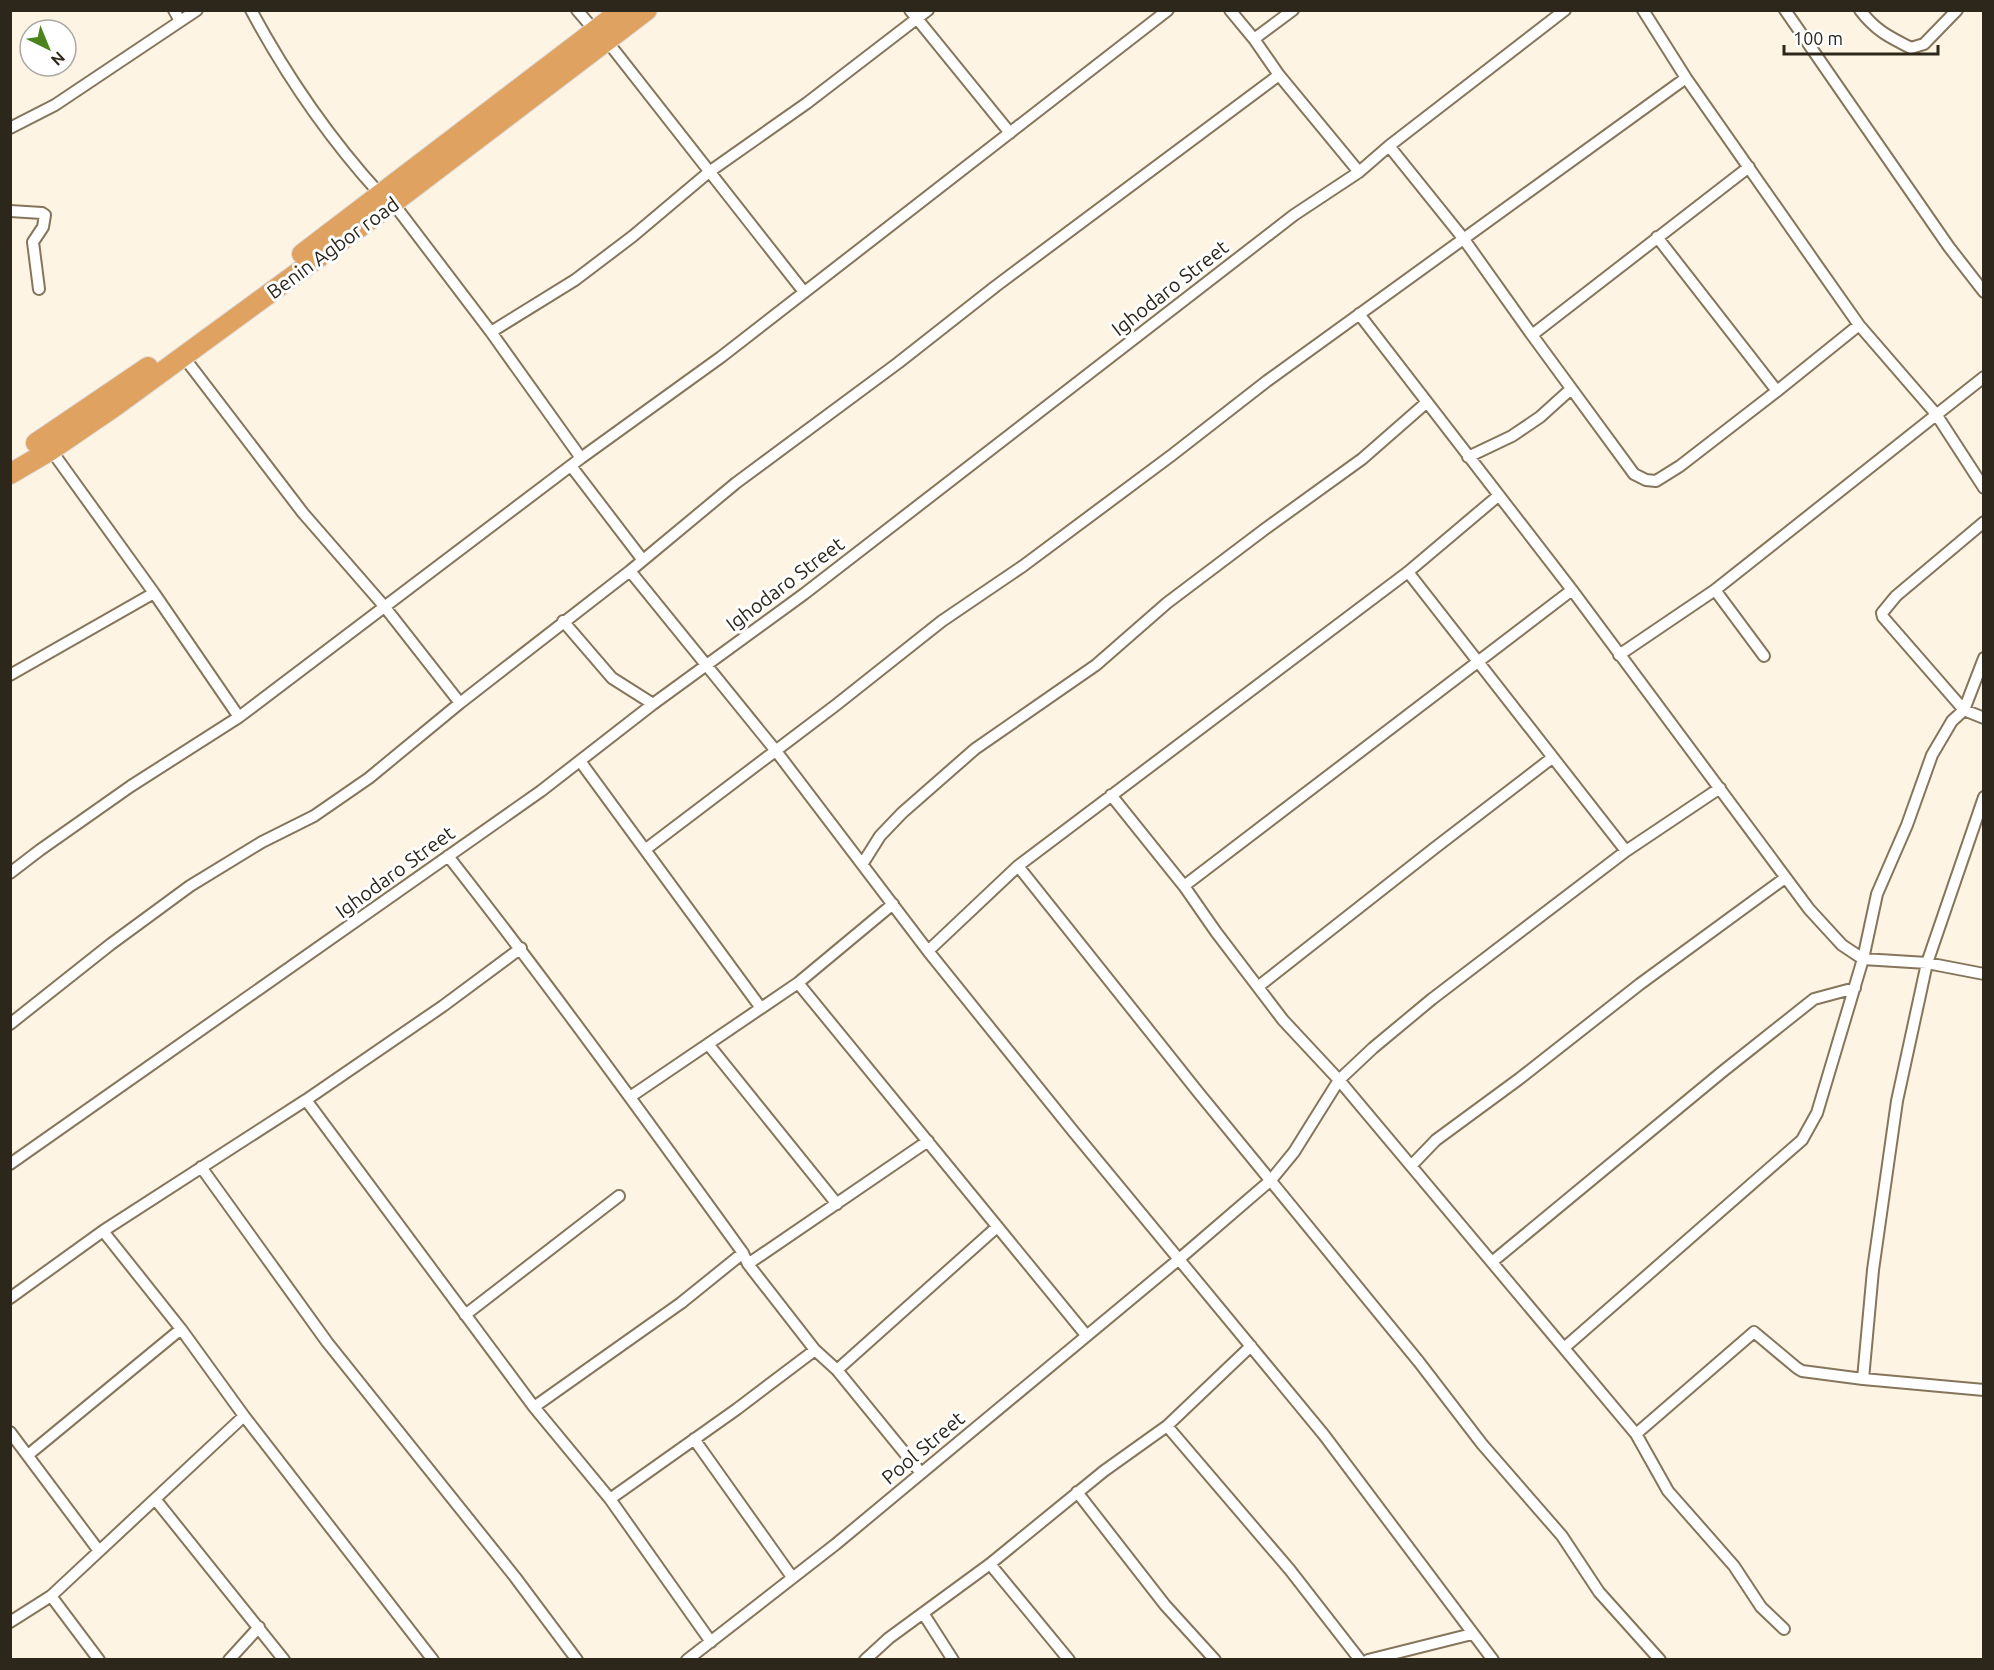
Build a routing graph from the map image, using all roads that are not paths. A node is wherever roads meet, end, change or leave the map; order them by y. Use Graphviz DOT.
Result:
graph roads {
  1 [pos="174,10"];
  2 [pos="197,10"];
  3 [pos="251,10"];
  4 [pos="576,10"];
  5 [pos="622,10"];
  6 [pos="647,10"];
  7 [pos="928,10"];
  8 [pos="1168,10"];
  9 [pos="1230,10"];
  10 [pos="1293,10"];
  11 [pos="1565,10"];
  12 [pos="1643,10"];
  13 [pos="1785,10"];
  14 [pos="1860,10"];
  15 [pos="1957,10"];
  16 [pos="913,14"];
  17 [pos="180,21"];
  18 [pos="601,36"];
  19 [pos="1254,39"];
  20 [pos="1279,75"];
  21 [pos="1686,78"];
  22 [pos="10,128"];
  23 [pos="1010,133"];
  24 [pos="1389,146"];
  25 [pos="1749,167"];
  26 [pos="708,172"];
  27 [pos="1359,172"];
  28 [pos="387,198"];
  29 [pos="10,211"];
  30 [pos="1656,237"];
  31 [pos="1463,238"];
  32 [pos="39,289"];
  33 [pos="804,292"];
  34 [pos="1983,292"];
  35 [pos="1359,314"];
  36 [pos="1859,325"];
  37 [pos="491,332"];
  38 [pos="1532,335"];
  39 [pos="183,356"];
  40 [pos="1983,377"];
  41 [pos="1571,389"];
  42 [pos="1777,392"];
  43 [pos="1426,404"];
  44 [pos="1936,414"];
  45 [pos="51,450"];
  46 [pos="1468,457"];
  47 [pos="10,458"];
  48 [pos="581,458"];
  49 [pos="571,466"];
  50 [pos="10,474"];
  51 [pos="1983,488"];
  52 [pos="1498,496"];
  53 [pos="1983,522"];
  54 [pos="642,559"];
  55 [pos="630,571"];
  56 [pos="1408,572"];
  57 [pos="1572,590"];
  58 [pos="1715,590"];
  59 [pos="154,592"];
  60 [pos="384,606"];
  61 [pos="563,621"];
  62 [pos="1619,655"];
  63 [pos="1764,656"];
  64 [pos="1983,658"];
  65 [pos="1477,661"];
  66 [pos="707,665"];
  67 [pos="10,675"];
  68 [pos="460,703"];
  69 [pos="653,704"];
  70 [pos="1964,710"];
  71 [pos="239,717"];
  72 [pos="1983,718"];
  73 [pos="776,751"];
  74 [pos="1552,758"];
  75 [pos="580,760"];
  76 [pos="1720,788"];
  77 [pos="1111,795"];
  78 [pos="1983,796"];
  79 [pos="646,849"];
  80 [pos="1626,851"];
  81 [pos="448,856"];
  82 [pos="863,863"];
  83 [pos="1018,866"];
  84 [pos="10,873"];
  85 [pos="1785,878"];
  86 [pos="1184,886"];
  87 [pos="892,904"];
  88 [pos="521,948"];
  89 [pos="928,951"];
  90 [pos="1863,959"];
  91 [pos="1927,963"];
  92 [pos="1983,974"];
  93 [pos="798,983"];
  94 [pos="1259,986"];
  95 [pos="1855,988"];
  96 [pos="761,1008"];
  97 [pos="10,1024"];
  98 [pos="708,1044"];
  99 [pos="1339,1080"];
  100 [pos="630,1097"];
  101 [pos="306,1100"];
  102 [pos="928,1142"];
  103 [pos="10,1164"];
  104 [pos="1411,1166"];
  105 [pos="201,1167"];
  106 [pos="1271,1179"];
  107 [pos="619,1196"];
  108 [pos="837,1204"];
  109 [pos="997,1227"];
  110 [pos="103,1231"];
  111 [pos="742,1253"];
  112 [pos="1178,1260"];
  113 [pos="1492,1262"];
  114 [pos="748,1264"];
  115 [pos="10,1298"];
  116 [pos="465,1315"];
  117 [pos="181,1329"];
  118 [pos="1086,1335"];
  119 [pos="1251,1346"];
  120 [pos="1564,1348"];
  121 [pos="815,1350"];
  122 [pos="837,1370"];
  123 [pos="1863,1379"];
  124 [pos="1983,1390"];
  125 [pos="534,1407"];
  126 [pos="244,1416"];
  127 [pos="1167,1426"];
  128 [pos="10,1432"];
  129 [pos="1636,1434"];
  130 [pos="694,1439"];
  131 [pos="28,1455"];
  132 [pos="921,1473"];
  133 [pos="1077,1492"];
  134 [pos="155,1499"];
  135 [pos="610,1499"];
  136 [pos="99,1551"];
  137 [pos="990,1564"];
  138 [pos="792,1577"];
  139 [pos="51,1596"];
  140 [pos="923,1613"];
  141 [pos="10,1622"];
  142 [pos="259,1627"];
  143 [pos="1784,1629"];
  144 [pos="1472,1634"];
  145 [pos="711,1642"];
  146 [pos="99,1659"];
  147 [pos="229,1659"];
  148 [pos="284,1659"];
  149 [pos="433,1659"];
  150 [pos="577,1659"];
  151 [pos="687,1659"];
  152 [pos="865,1659"];
  153 [pos="953,1659"];
  154 [pos="1069,1659"];
  155 [pos="1215,1659"];
  156 [pos="1360,1659"];
  157 [pos="1368,1659"];
  158 [pos="1493,1659"];
  159 [pos="1660,1659"];
  1 -- 17 [label="street"];
  2 -- 17 [label="street"];
  3 -- 28 [label="street"];
  4 -- 18 [label="street"];
  5 -- 18 [label="highway, Benin Agbor road"];
  6 -- 18 [label="highway, Benin Agbor road"];
  7 -- 16 [label="street"];
  8 -- 23 [label="street"];
  9 -- 19 [label="street"];
  10 -- 19 [label="street"];
  11 -- 24 [label="street, Ighodaro Street"];
  12 -- 21 [label="street"];
  13 -- 34 [label="street"];
  14 -- 15 [label="street"];
  16 -- 23 [label="street"];
  16 -- 26 [label="street"];
  17 -- 22 [label="street"];
  18 -- 26 [label="street"];
  18 -- 28 [label="highway, Benin Agbor road"];
  19 -- 20 [label="street"];
  20 -- 27 [label="street"];
  20 -- 54 [label="street"];
  21 -- 25 [label="street"];
  21 -- 31 [label="street"];
  23 -- 33 [label="street"];
  24 -- 27 [label="street, Ighodaro Street"];
  24 -- 31 [label="street"];
  25 -- 30 [label="street"];
  25 -- 36 [label="street"];
  26 -- 33 [label="street"];
  26 -- 37 [label="street"];
  27 -- 66 [label="street, Ighodaro Street"];
  28 -- 37 [label="street"];
  28 -- 39 [label="highway, Benin Agbor road"];
  28 -- 47 [label="highway, Benin Agbor road"];
  29 -- 32 [label="street"];
  30 -- 38 [label="street"];
  30 -- 42 [label="street"];
  31 -- 35 [label="street"];
  31 -- 38 [label="street"];
  33 -- 48 [label="street"];
  35 -- 43 [label="street"];
  35 -- 73 [label="street"];
  36 -- 42 [label="street"];
  36 -- 44 [label="street"];
  37 -- 48 [label="street"];
  38 -- 41 [label="street"];
  39 -- 45 [label="highway, Benin Agbor road"];
  39 -- 60 [label="street"];
  40 -- 44 [label="street"];
  41 -- 42 [label="street"];
  41 -- 46 [label="street"];
  43 -- 46 [label="street"];
  43 -- 82 [label="street"];
  44 -- 51 [label="street"];
  44 -- 58 [label="street"];
  45 -- 50 [label="highway, Benin Agbor road"];
  45 -- 59 [label="street"];
  46 -- 52 [label="street"];
  48 -- 49 [label="street"];
  49 -- 54 [label="street"];
  49 -- 60 [label="street"];
  52 -- 56 [label="street"];
  52 -- 57 [label="street"];
  53 -- 70 [label="street"];
  54 -- 55 [label="street"];
  55 -- 61 [label="street"];
  55 -- 66 [label="street"];
  56 -- 65 [label="street"];
  56 -- 77 [label="street"];
  57 -- 62 [label="street"];
  57 -- 65 [label="street"];
  58 -- 62 [label="street"];
  58 -- 63 [label="street"];
  59 -- 67 [label="street"];
  59 -- 71 [label="street"];
  60 -- 68 [label="street"];
  60 -- 71 [label="street"];
  61 -- 68 [label="street"];
  61 -- 69 [label="street"];
  62 -- 76 [label="street"];
  64 -- 70 [label="street"];
  65 -- 74 [label="street"];
  65 -- 86 [label="street"];
  66 -- 69 [label="street, Ighodaro Street"];
  66 -- 73 [label="street"];
  68 -- 97 [label="street"];
  69 -- 75 [label="street, Ighodaro Street"];
  70 -- 72 [label="street"];
  70 -- 90 [label="street"];
  71 -- 84 [label="street"];
  73 -- 79 [label="street"];
  73 -- 82 [label="street"];
  74 -- 80 [label="street"];
  74 -- 94 [label="street"];
  75 -- 79 [label="street"];
  75 -- 81 [label="street, Ighodaro Street"];
  76 -- 80 [label="street, Pool Street"];
  76 -- 85 [label="street"];
  77 -- 83 [label="street"];
  77 -- 86 [label="street"];
  78 -- 91 [label="street"];
  79 -- 96 [label="street"];
  80 -- 99 [label="street, Pool Street"];
  81 -- 88 [label="street"];
  81 -- 103 [label="street, Ighodaro Street"];
  82 -- 87 [label="street"];
  83 -- 89 [label="street"];
  83 -- 106 [label="street"];
  85 -- 90 [label="street"];
  85 -- 104 [label="street"];
  86 -- 94 [label="street"];
  87 -- 89 [label="street"];
  87 -- 93 [label="street"];
  88 -- 100 [label="street"];
  88 -- 101 [label="street"];
  89 -- 112 [label="street"];
  90 -- 91 [label="street"];
  90 -- 95 [label="street"];
  91 -- 92 [label="street"];
  91 -- 123 [label="street"];
  93 -- 96 [label="street"];
  93 -- 102 [label="street"];
  94 -- 99 [label="street"];
  95 -- 113 [label="street"];
  95 -- 120 [label="street"];
  96 -- 98 [label="street"];
  98 -- 100 [label="street"];
  98 -- 108 [label="street"];
  99 -- 104 [label="street"];
  99 -- 106 [label="street, Pool Street"];
  100 -- 111 [label="street"];
  101 -- 105 [label="street"];
  101 -- 116 [label="street"];
  102 -- 108 [label="street"];
  102 -- 109 [label="street"];
  104 -- 113 [label="street"];
  105 -- 110 [label="street"];
  105 -- 150 [label="street"];
  106 -- 112 [label="street, Pool Street"];
  106 -- 159 [label="street"];
  107 -- 116 [label="street"];
  108 -- 114 [label="street"];
  109 -- 118 [label="street"];
  109 -- 122 [label="street"];
  110 -- 115 [label="street"];
  110 -- 117 [label="street"];
  111 -- 114 [label="street"];
  111 -- 125 [label="street"];
  112 -- 118 [label="street, Pool Street"];
  112 -- 119 [label="street"];
  113 -- 120 [label="street"];
  114 -- 121 [label="street"];
  116 -- 125 [label="street"];
  117 -- 126 [label="street"];
  117 -- 131 [label="street"];
  118 -- 132 [label="street, Pool Street"];
  119 -- 127 [label="street"];
  119 -- 144 [label="street"];
  120 -- 129 [label="street"];
  121 -- 122 [label="street"];
  121 -- 130 [label="street"];
  122 -- 132 [label="street"];
  123 -- 124 [label="street"];
  123 -- 129 [label="street"];
  125 -- 135 [label="street"];
  126 -- 134 [label="street"];
  126 -- 149 [label="street"];
  127 -- 133 [label="street"];
  127 -- 156 [label="street"];
  128 -- 131 [label="street"];
  129 -- 143 [label="street"];
  130 -- 135 [label="street"];
  130 -- 138 [label="street"];
  131 -- 136 [label="street"];
  132 -- 138 [label="street, Pool Street"];
  133 -- 137 [label="street"];
  133 -- 155 [label="street"];
  134 -- 136 [label="street"];
  134 -- 142 [label="street"];
  135 -- 145 [label="street"];
  136 -- 139 [label="street"];
  137 -- 140 [label="street"];
  137 -- 154 [label="street"];
  138 -- 145 [label="street, Pool Street"];
  139 -- 141 [label="street"];
  139 -- 146 [label="street"];
  140 -- 152 [label="street"];
  140 -- 153 [label="street"];
  142 -- 147 [label="street"];
  142 -- 148 [label="street"];
  144 -- 157 [label="street"];
  144 -- 158 [label="street"];
  145 -- 151 [label="street, Pool Street"];
}
